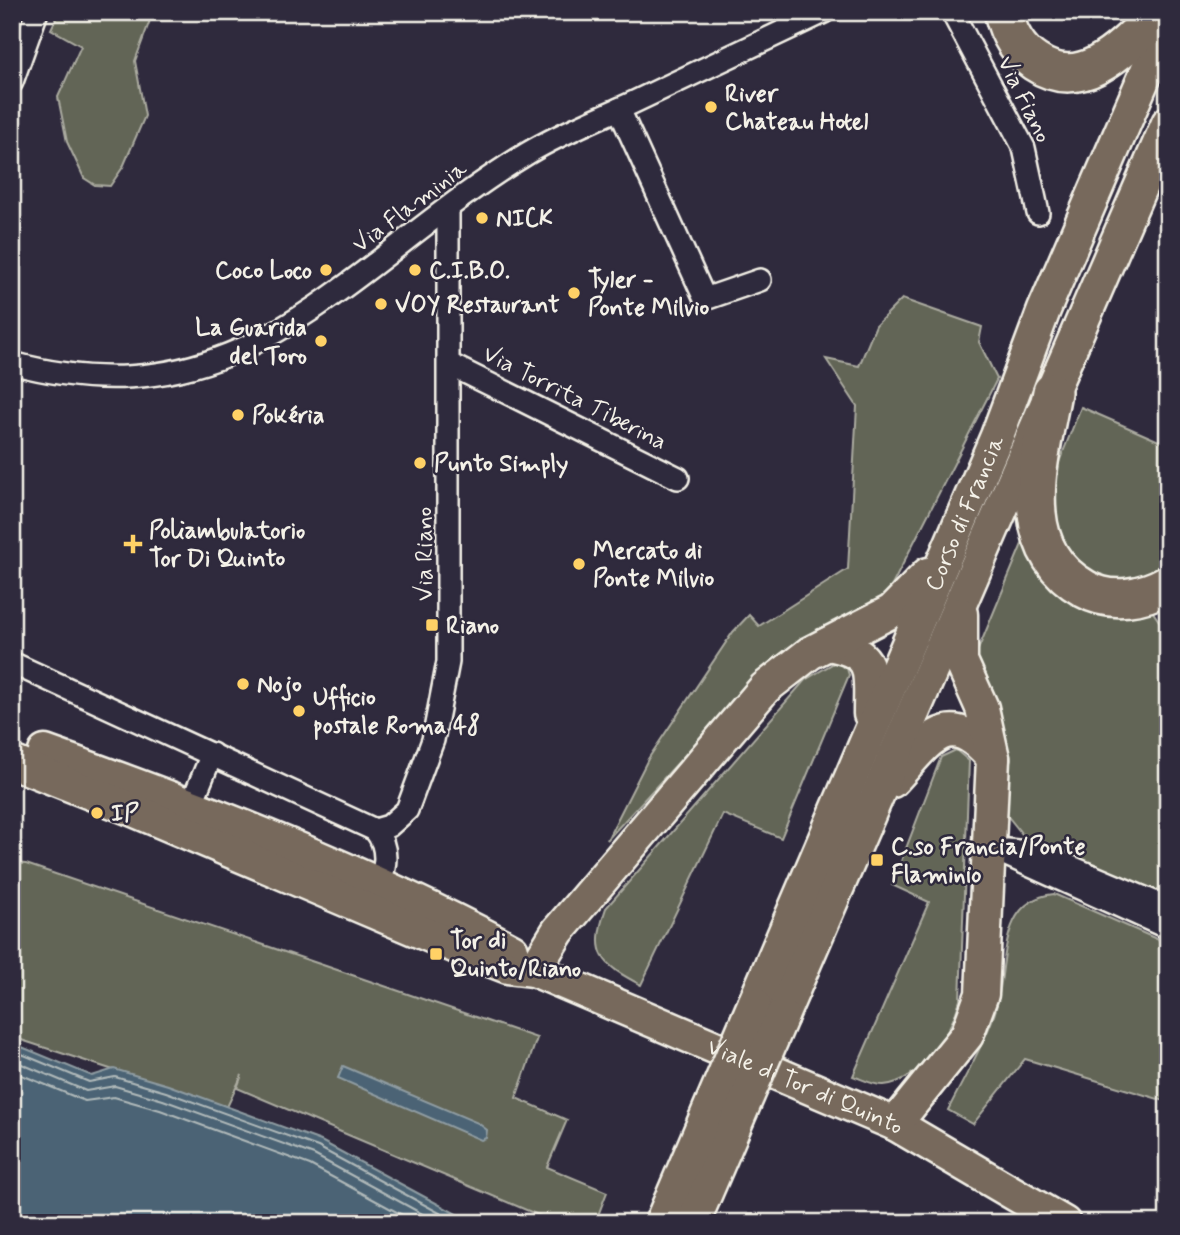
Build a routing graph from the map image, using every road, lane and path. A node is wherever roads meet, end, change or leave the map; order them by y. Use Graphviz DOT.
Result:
graph roads {
  1 [pos="37,12"];
  2 [pos="824,12"];
  3 [pos="952,12"];
  4 [pos="1003,12"];
  5 [pos="1159,12"];
  6 [pos="1168,22"];
  7 [pos="12,82"];
  8 [pos="619,109"];
  9 [pos="1168,123"];
  10 [pos="448,211"];
  11 [pos="1038,213"];
  12 [pos="760,280"];
  13 [pos="12,363"];
  14 [pos="449,364"];
  15 [pos="1052,392"];
  16 [pos="678,478"];
  17 [pos="949,544"];
  18 [pos="1168,584"];
  19 [pos="961,602"];
  20 [pos="828,644"];
  21 [pos="12,663"];
  22 [pos="870,727"];
  23 [pos="12,741"];
  24 [pos="212,754"];
  25 [pos="993,758"];
  26 [pos="12,762"];
  27 [pos="877,797"];
  28 [pos="186,817"];
  29 [pos="375,830"];
  30 [pos="224,848"];
  31 [pos="991,848"];
  32 [pos="376,884"];
  33 [pos="1168,908"];
  34 [pos="1168,928"];
  35 [pos="534,970"];
  36 [pos="768,1010"];
  37 [pos="895,1124"];
  38 [pos="662,1223"];
  39 [pos="693,1223"];
  40 [pos="1064,1223"];
  1 -- 7 [label="street"];
  2 -- 8 [label="street, Via Flaminia"];
  3 -- 11 [label="street, Via Fiano"];
  4 -- 5 [label="highway"];
  6 -- 17 [label="main road, Corso di Francia"];
  8 -- 10 [label="street, Via Flaminia"];
  8 -- 12 [label="street"];
  9 -- 15 [label="main road, Corso di Francia"];
  10 -- 13 [label="street, Via Flaminia"];
  10 -- 14 [label="street, Via Riano"];
  14 -- 16 [label="street, Via Torrita Tiberina"];
  14 -- 29 [label="street, Via Riano"];
  15 -- 18 [label="highway"];
  15 -- 19 [label="main road, Corso di Francia"];
  17 -- 20 [label="main road"];
  17 -- 22 [label="main road, Corso di Francia"];
  19 -- 25 [label="main road"];
  19 -- 27 [label="main road, Corso di Francia"];
  20 -- 22 [label="main road"];
  20 -- 35 [label="main road"];
  21 -- 24 [label="street"];
  22 -- 36 [label="main road, Corso di Francia"];
  23 -- 28 [label="main road, Viale di Tor di Quinto"];
  24 -- 28 [label="street"];
  24 -- 29 [label="street"];
  25 -- 27 [label="main road"];
  25 -- 31 [label="main road"];
  26 -- 28 [label="main road, Viale di Tor di Quinto"];
  27 -- 36 [label="main road, Corso di Francia"];
  28 -- 30 [label="main road, Viale di Tor di Quinto"];
  28 -- 32 [label="main road, Viale di Tor di Quinto"];
  29 -- 32 [label="street"];
  30 -- 32 [label="street, Viale di Tor di Quinto"];
  30 -- 35 [label="main road, Viale di Tor di Quinto"];
  31 -- 33 [label="street"];
  31 -- 34 [label="street"];
  31 -- 37 [label="main road"];
  32 -- 35 [label="main road, Viale di Tor di Quinto"];
  35 -- 37 [label="main road, Viale di Tor di Quinto"];
  36 -- 38 [label="main road, bridge"];
  36 -- 39 [label="main road, bridge"];
  37 -- 40 [label="main road, Viale di Tor di Quinto"];
}
